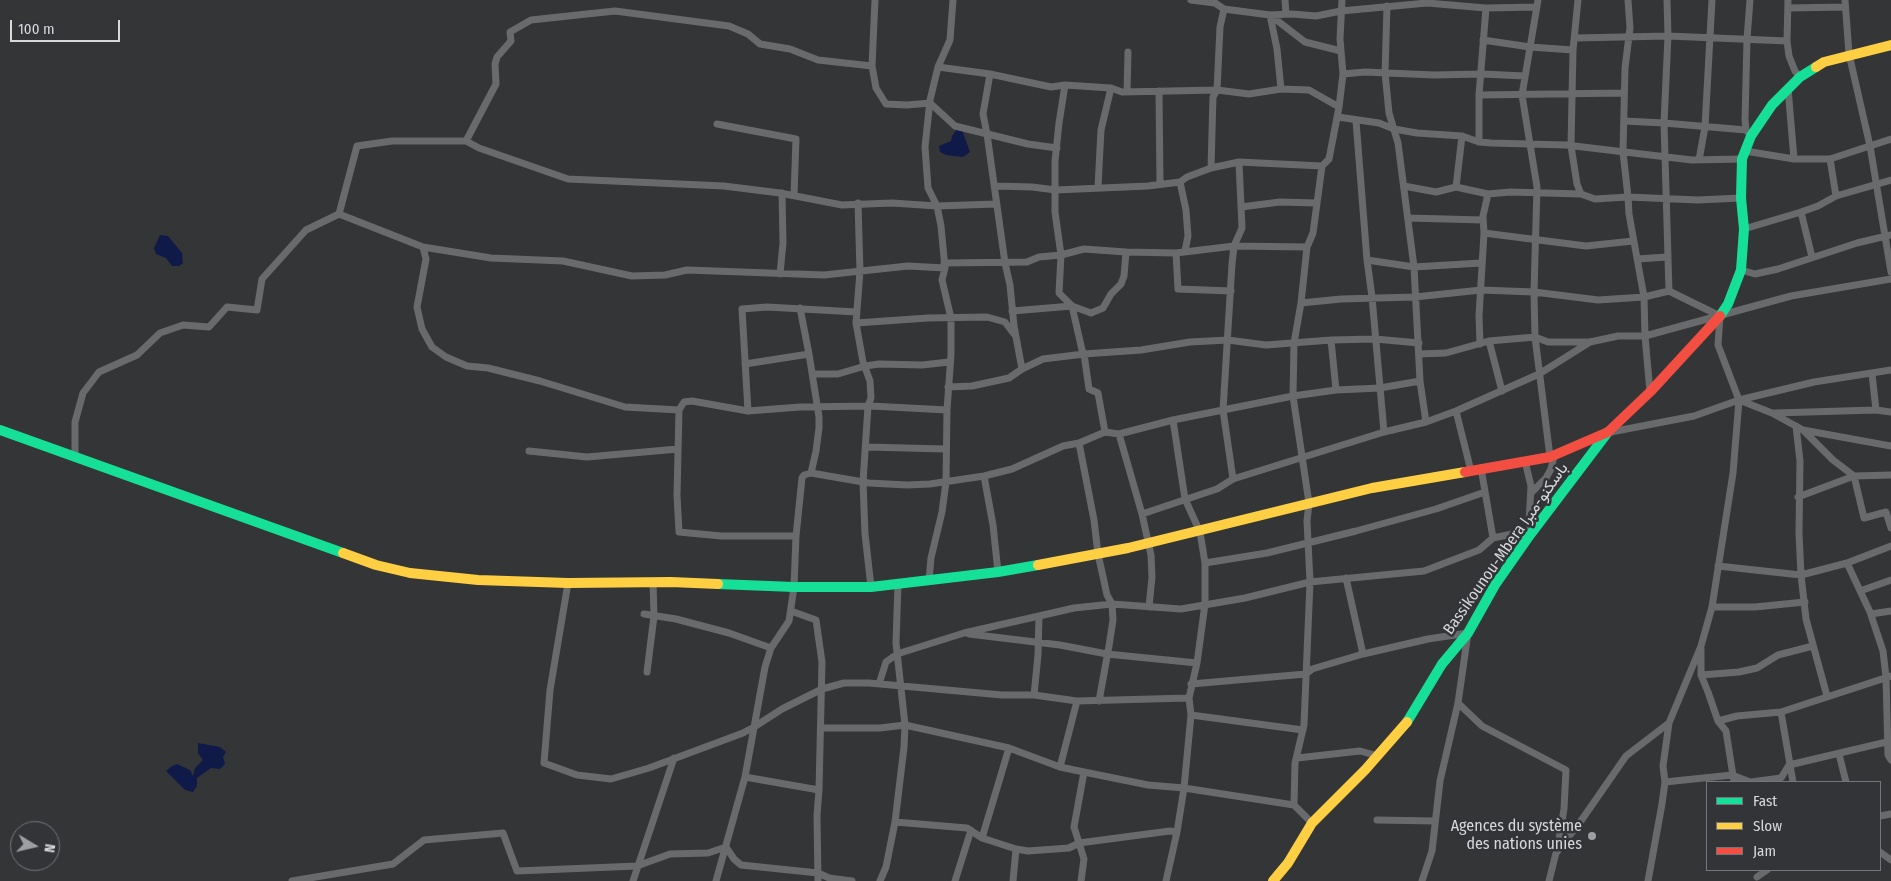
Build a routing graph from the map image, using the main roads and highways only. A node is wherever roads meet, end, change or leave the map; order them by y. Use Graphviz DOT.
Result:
graph roads {
  1 [pos="1891,45"];
  2 [pos="0,430"];
  3 [pos="1608,432"];
  4 [pos="1273,881"];
  1 -- 3 [label="main road, Bassikounou-Mbera باسكنو-مبرا"];
  2 -- 3 [label="main road"];
  3 -- 4 [label="main road, Bassikounou-Mbera باسكنو-مبرا"];
}
